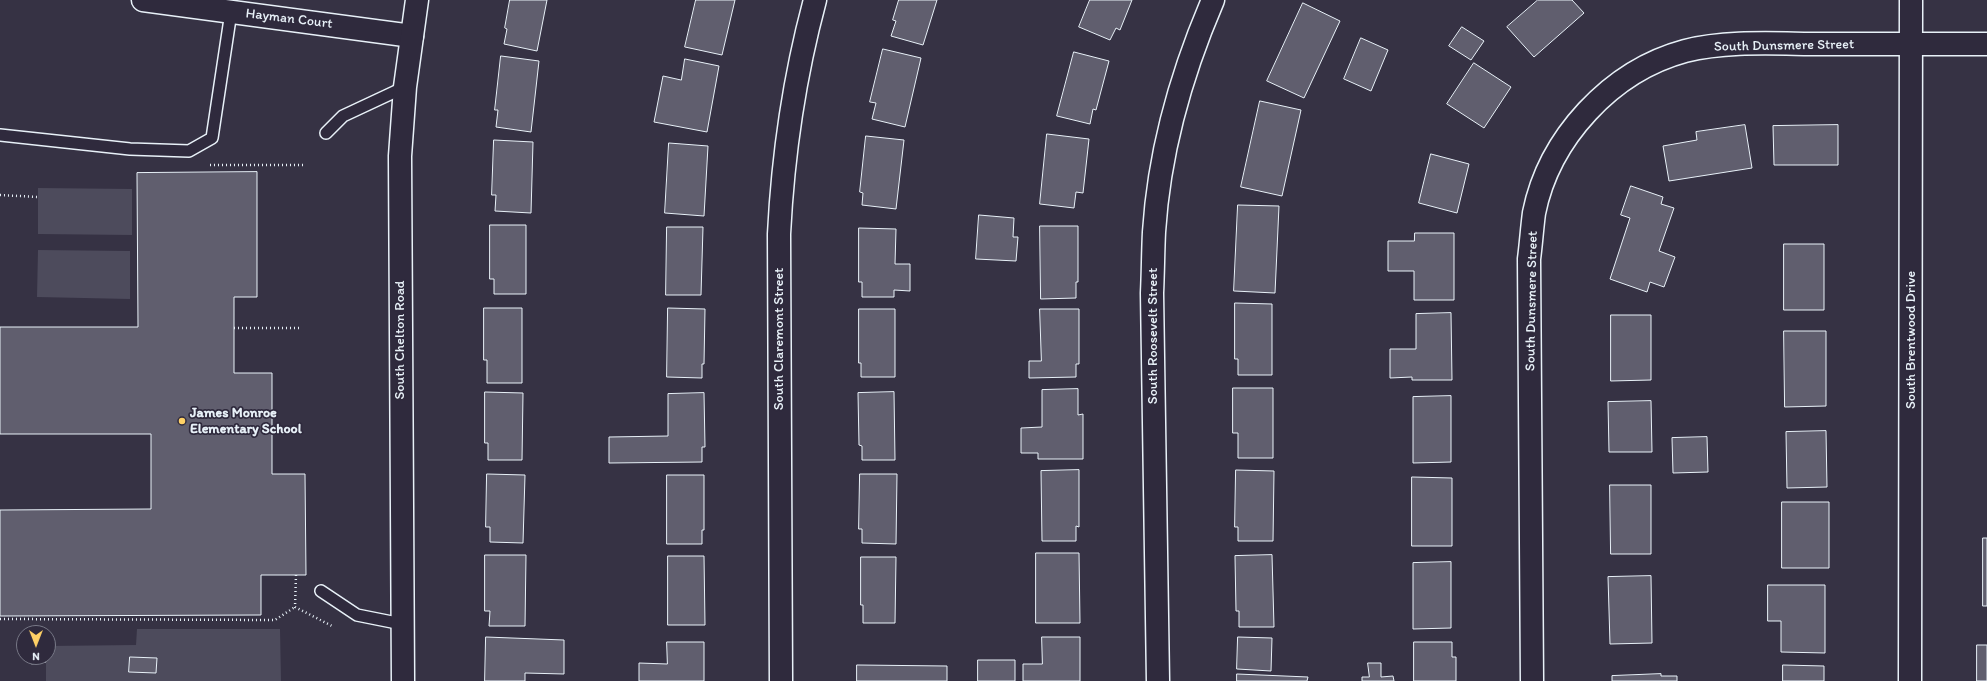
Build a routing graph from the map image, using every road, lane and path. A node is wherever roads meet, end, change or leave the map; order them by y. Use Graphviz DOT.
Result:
graph roads {
  1 [pos="143,0"];
  2 [pos="417,0"];
  3 [pos="815,0"];
  4 [pos="1213,0"];
  5 [pos="1911,0"];
  6 [pos="231,12"];
  7 [pos="412,36"];
  8 [pos="1987,44"];
  9 [pos="1912,45"];
  10 [pos="406,87"];
  11 [pos="326,132"];
  12 [pos="0,135"];
  13 [pos="0,195"];
  14 [pos="38,196"];
  15 [pos="234,328"];
  16 [pos="302,328"];
  17 [pos="321,591"];
  18 [pos="296,607"];
  19 [pos="0,619"];
  20 [pos="402,624"];
  21 [pos="402,681"];
  22 [pos="781,681"];
  23 [pos="1158,681"];
  24 [pos="1532,681"];
  25 [pos="1910,681"];
  1 -- 6 [label="street, Hayman Court"];
  2 -- 7 [label="street, South Chelton Road"];
  3 -- 22 [label="street, South Claremont Street"];
  4 -- 23 [label="street, South Roosevelt Street"];
  5 -- 9 [label="street, South Brentwood Drive"];
  6 -- 7 [label="street, Hayman Court"];
  6 -- 12 [label="lane"];
  7 -- 10 [label="street, South Chelton Road"];
  8 -- 9 [label="street, South Dunsmere Street"];
  9 -- 24 [label="street, South Dunsmere Street"];
  9 -- 25 [label="street, South Brentwood Drive"];
  10 -- 11 [label="lane"];
  10 -- 20 [label="street, South Chelton Road"];
  13 -- 14 [label="path"];
  15 -- 16 [label="path"];
  17 -- 20 [label="lane"];
  18 -- 19 [label="path"];
  20 -- 21 [label="street, South Chelton Road"];
}
